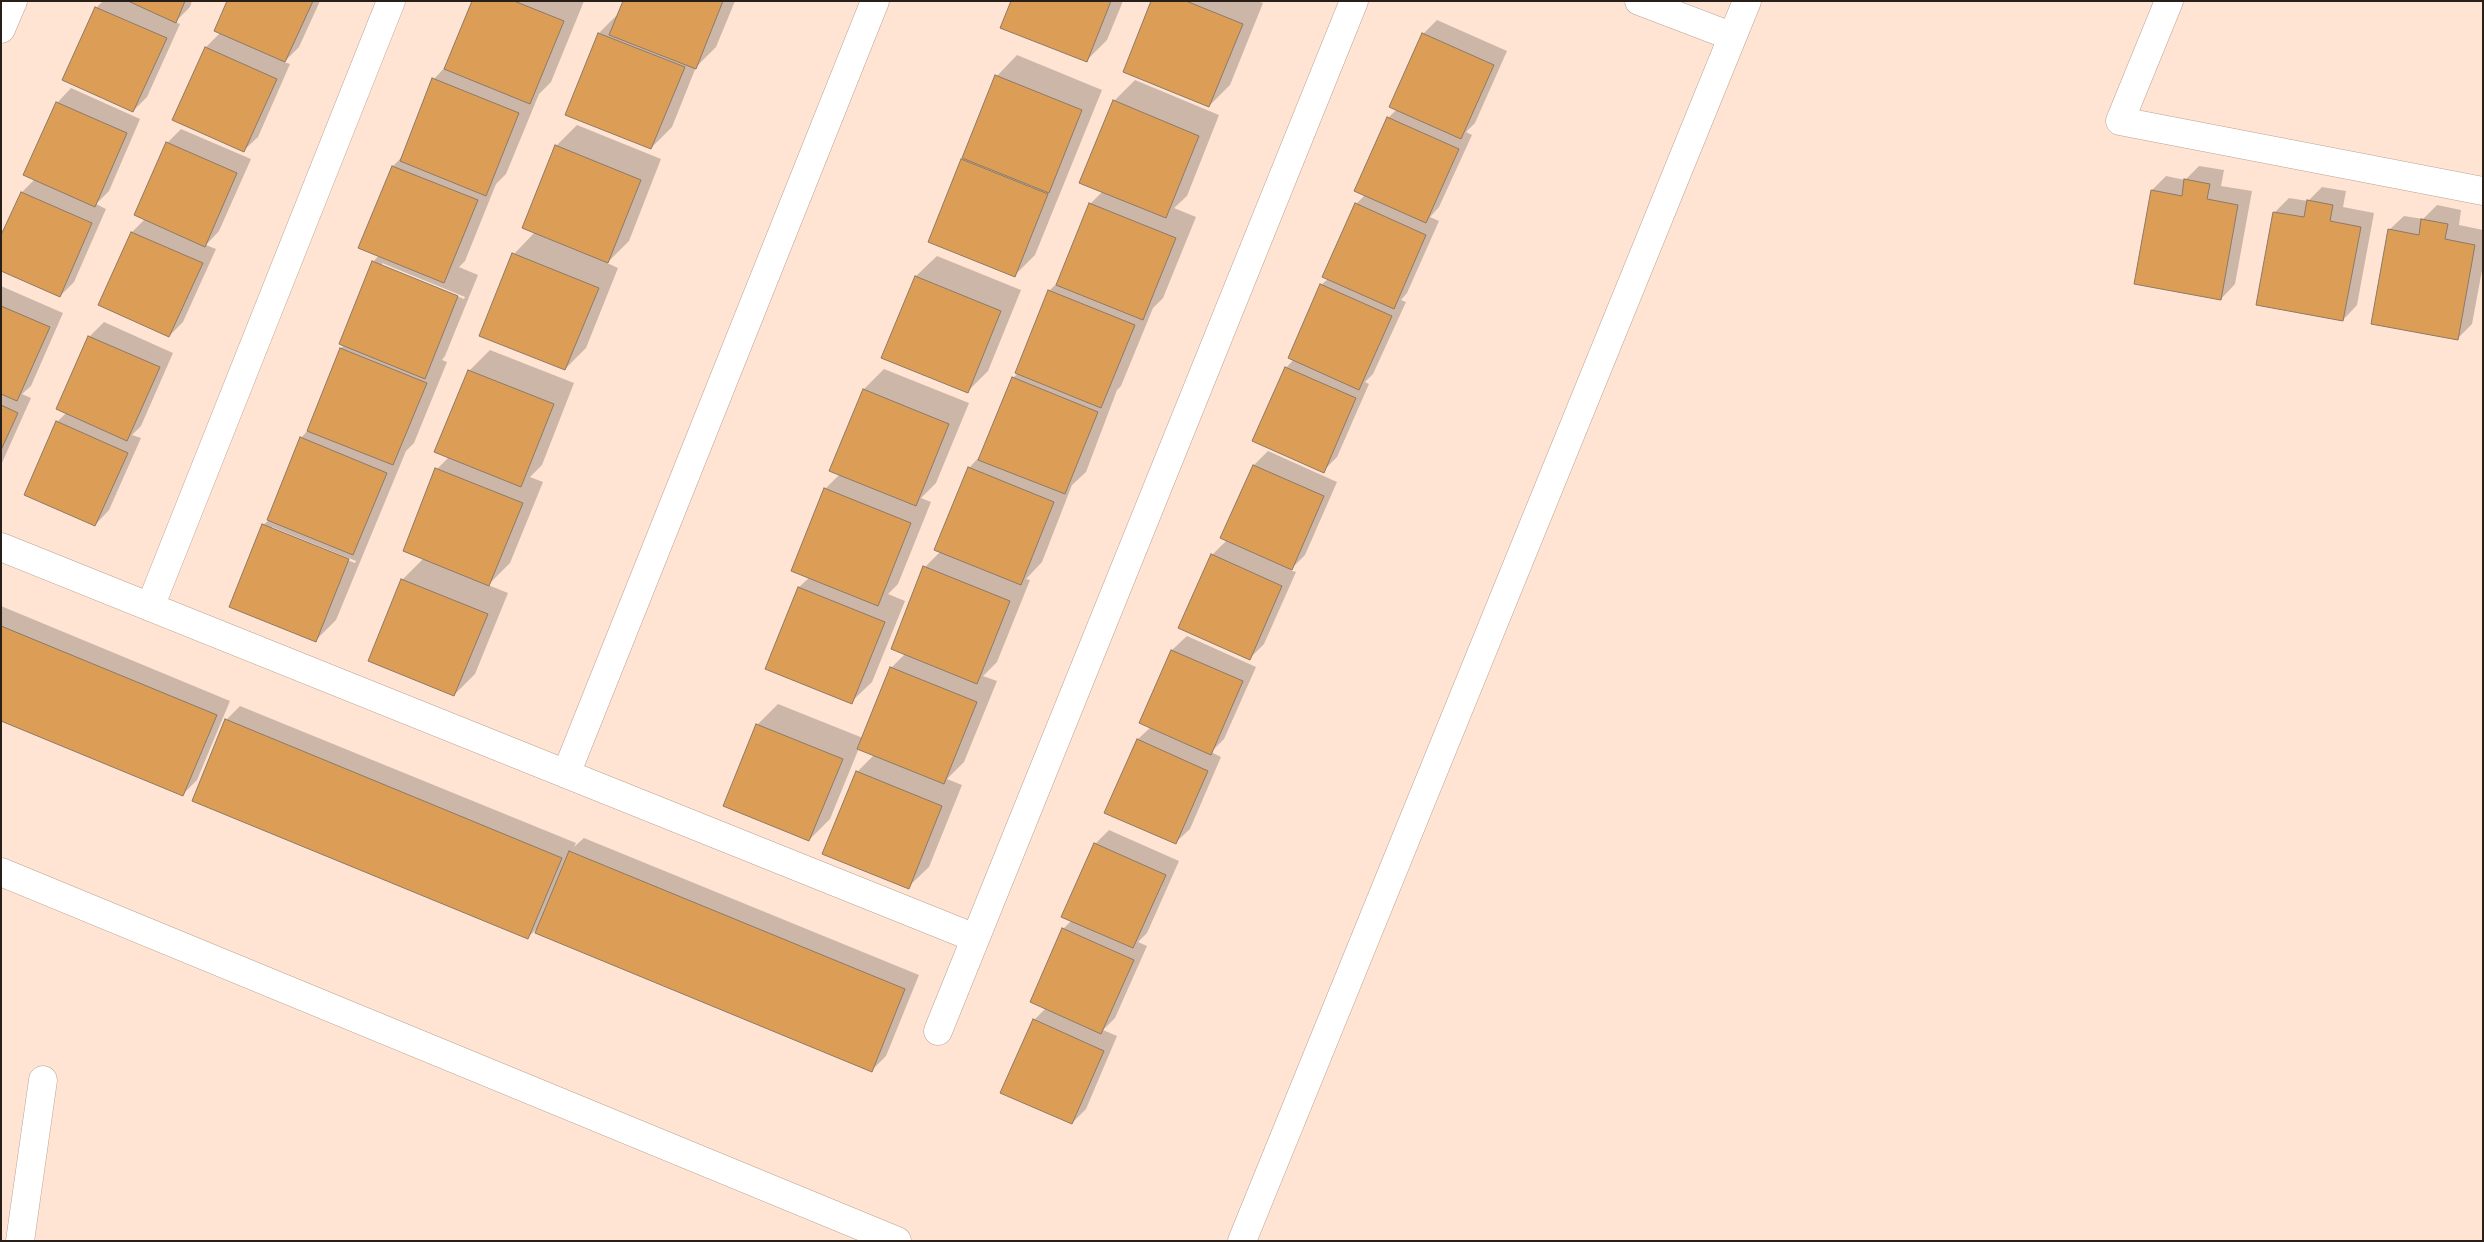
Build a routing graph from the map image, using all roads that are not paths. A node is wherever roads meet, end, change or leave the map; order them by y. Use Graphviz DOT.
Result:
graph roads {
  1 [pos="12,1"];
  2 [pos="391,1"];
  3 [pos="875,1"];
  4 [pos="1354,1"];
  5 [pos="1639,1"];
  6 [pos="1747,1"];
  7 [pos="2169,1"];
  8 [pos="1,29"];
  9 [pos="1731,36"];
  10 [pos="2483,191"];
  11 [pos="1,548"];
  12 [pos="150,607"];
  13 [pos="566,774"];
  14 [pos="1,872"];
  15 [pos="975,938"];
  16 [pos="938,1031"];
  17 [pos="43,1080"];
  18 [pos="20,1241"];
  19 [pos="897,1241"];
  20 [pos="1242,1241"];
  1 -- 8 [label="street"];
  2 -- 12 [label="street"];
  3 -- 13 [label="street"];
  4 -- 15 [label="street"];
  5 -- 9 [label="street"];
  6 -- 9 [label="street"];
  7 -- 10 [label="street"];
  9 -- 20 [label="street"];
  11 -- 12 [label="street"];
  12 -- 13 [label="street"];
  13 -- 15 [label="street"];
  14 -- 19 [label="street"];
  15 -- 16 [label="street"];
  17 -- 18 [label="street"];
}
